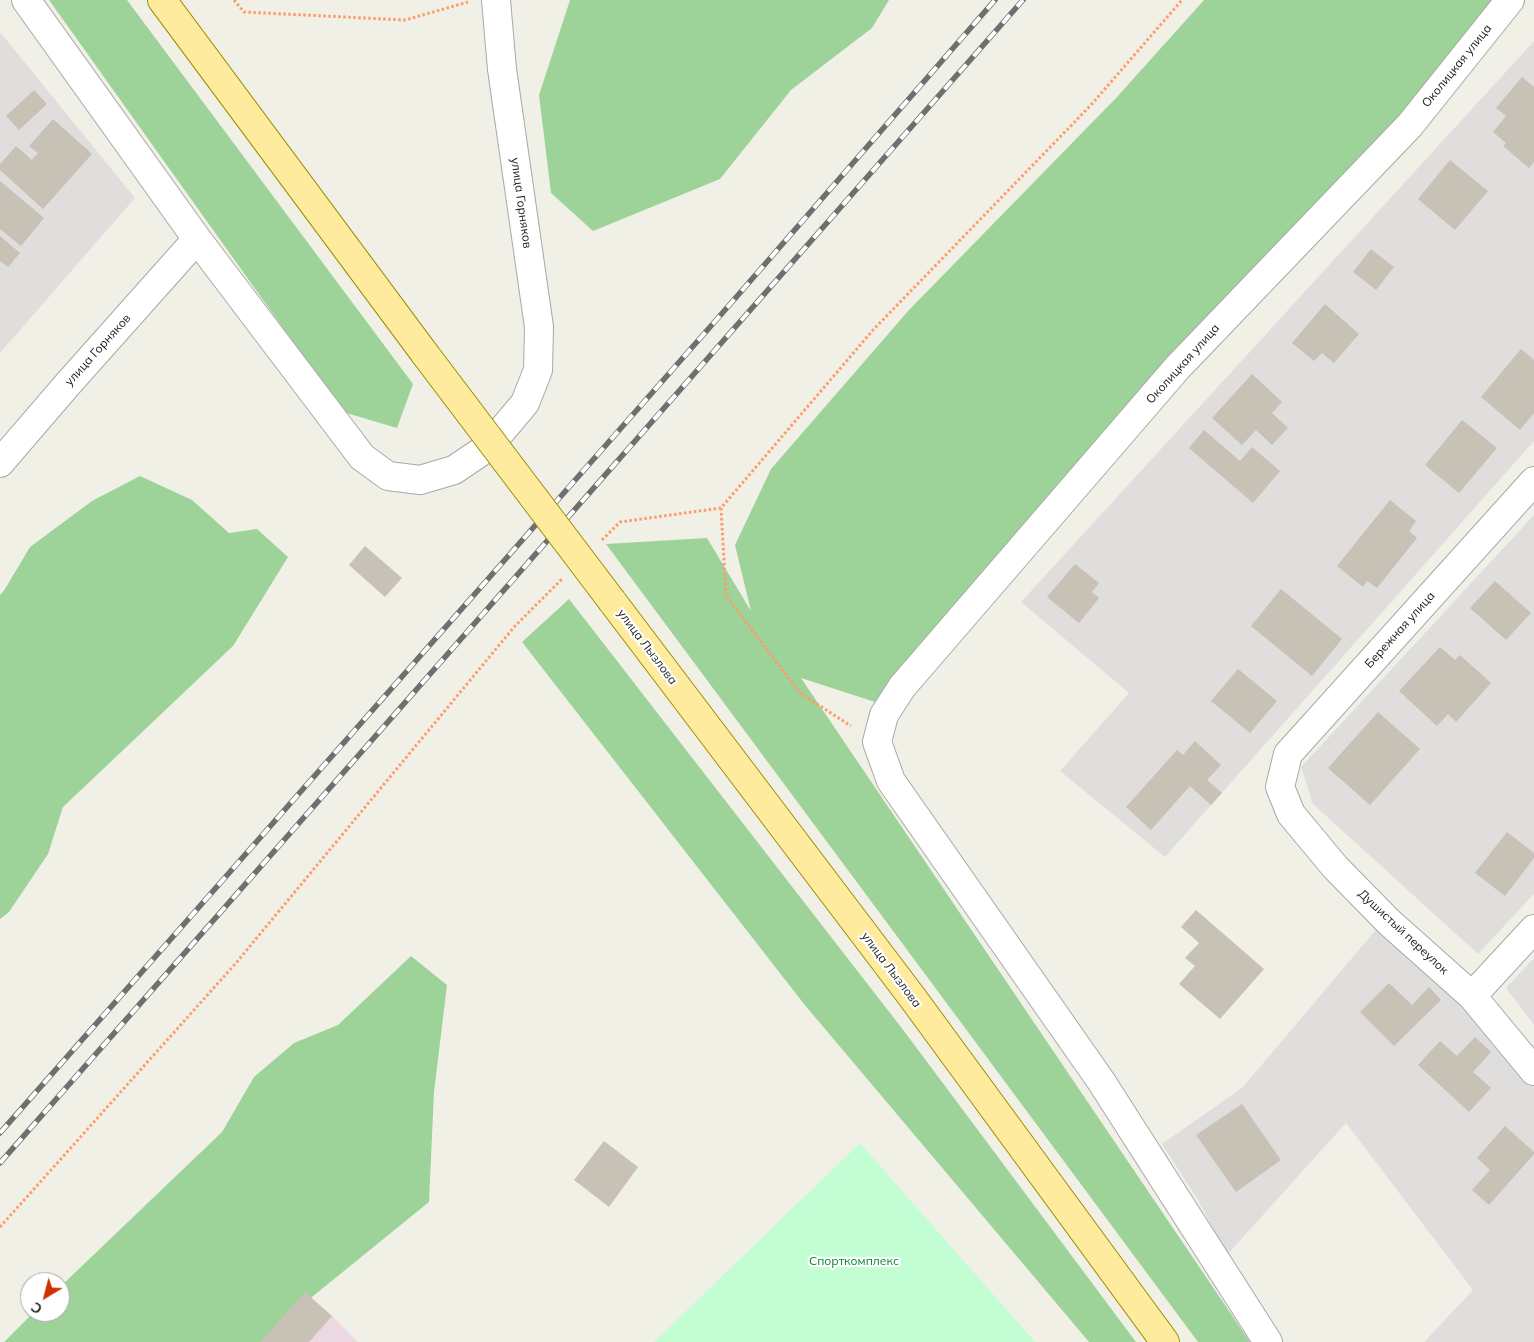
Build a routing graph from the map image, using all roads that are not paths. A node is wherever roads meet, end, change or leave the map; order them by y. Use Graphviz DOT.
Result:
graph roads {
  1 [pos="26,0"];
  2 [pos="162,0"];
  3 [pos="496,0"];
  4 [pos="1510,0"];
  5 [pos="197,239"];
  6 [pos="0,463"];
  7 [pos="1534,480"];
  8 [pos="1280,787"];
  9 [pos="1534,929"];
  10 [pos="1472,996"];
  11 [pos="1534,1071"];
  12 [pos="1165,1342"];
  13 [pos="1268,1342"];
  1 -- 5 [label="street, улица Горняков"];
  2 -- 12 [label="main road, улица Лызлова, bridge"];
  3 -- 5 [label="street, улица Горняков"];
  4 -- 13 [label="street, Околицкая улица"];
  5 -- 6 [label="street, улица Горняков"];
  7 -- 8 [label="street, Бережная улица"];
  8 -- 10 [label="street, Душистый переулок"];
  9 -- 10 [label="street"];
  10 -- 11 [label="street, Душистый переулок"];
}
